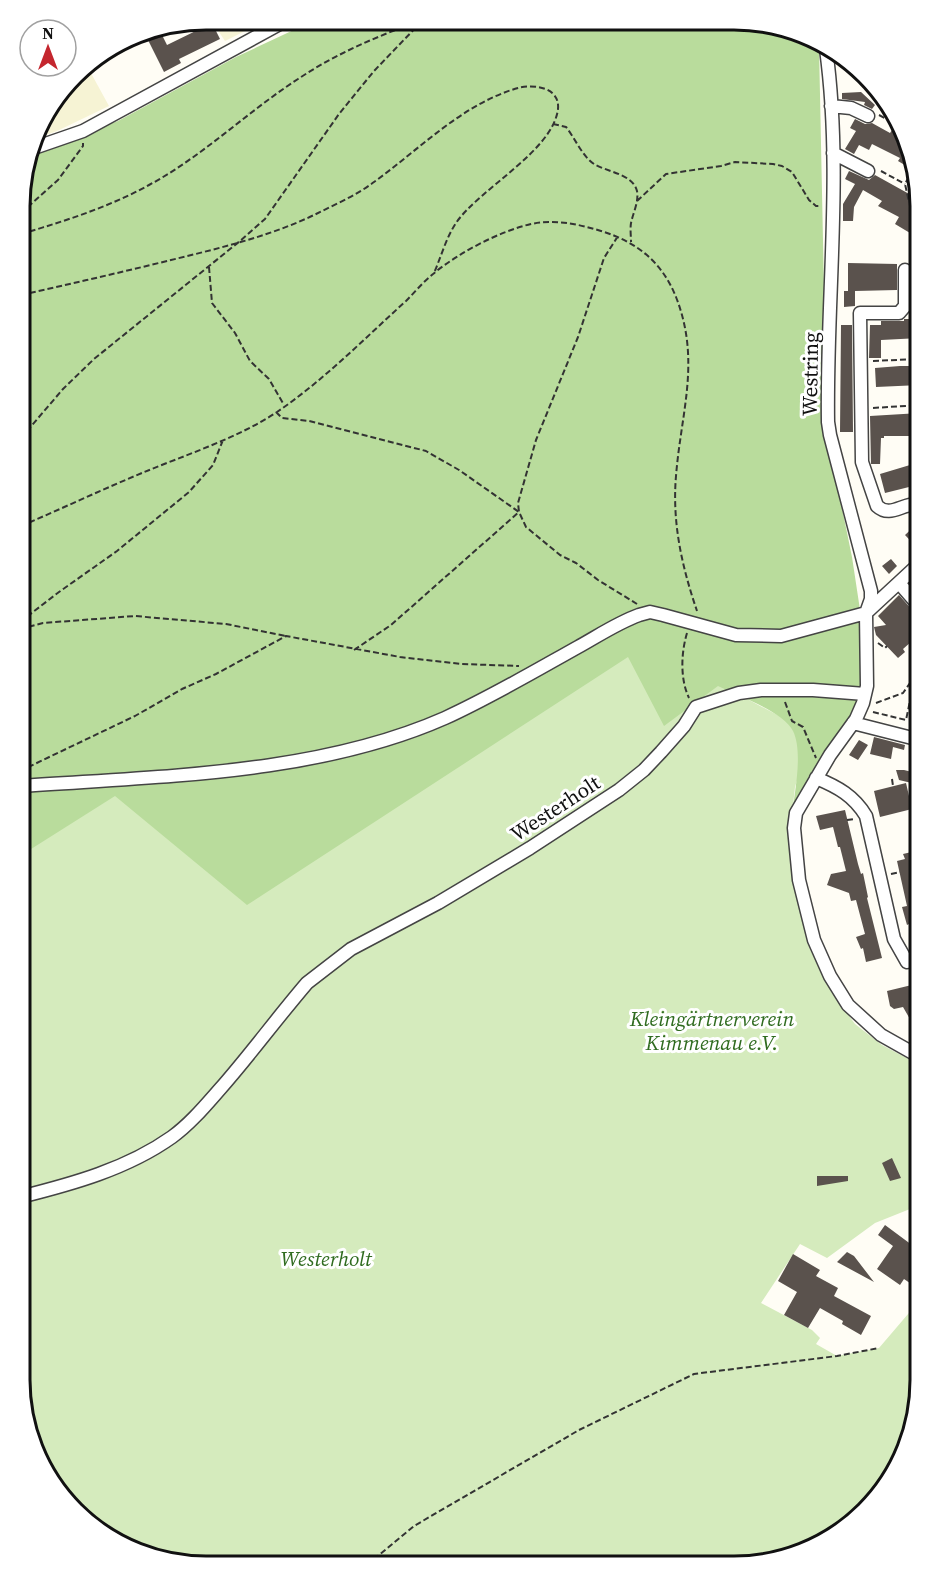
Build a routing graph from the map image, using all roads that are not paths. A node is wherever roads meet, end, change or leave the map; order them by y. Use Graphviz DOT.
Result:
graph roads {
  1 [pos="269,30"];
  2 [pos="827,57"];
  3 [pos="831,106"];
  4 [pos="868,116"];
  5 [pos="40,146"];
  6 [pos="833,153"];
  7 [pos="868,171"];
  8 [pos="905,270"];
  9 [pos="910,506"];
  10 [pos="910,573"];
  11 [pos="899,583"];
  12 [pos="910,596"];
  13 [pos="867,614"];
  14 [pos="867,698"];
  15 [pos="854,723"];
  16 [pos="910,737"];
  17 [pos="820,772"];
  18 [pos="30,785"];
  19 [pos="907,962"];
  20 [pos="910,1052"];
  21 [pos="30,1194"];
  1 -- 5 [label="street"];
  2 -- 3 [label="street, Westring"];
  3 -- 4 [label="street"];
  3 -- 6 [label="street, Westring"];
  6 -- 7 [label="street"];
  6 -- 13 [label="street, Westring"];
  8 -- 9 [label="street"];
  10 -- 11 [label="street"];
  11 -- 12 [label="street"];
  11 -- 13 [label="street"];
  13 -- 14 [label="street, Westring"];
  13 -- 18 [label="street"];
  14 -- 15 [label="street, Westring"];
  14 -- 21 [label="street, Westerholt"];
  15 -- 16 [label="street"];
  15 -- 17 [label="street, Westring"];
  17 -- 19 [label="street"];
  17 -- 20 [label="street, Westring"];
}
